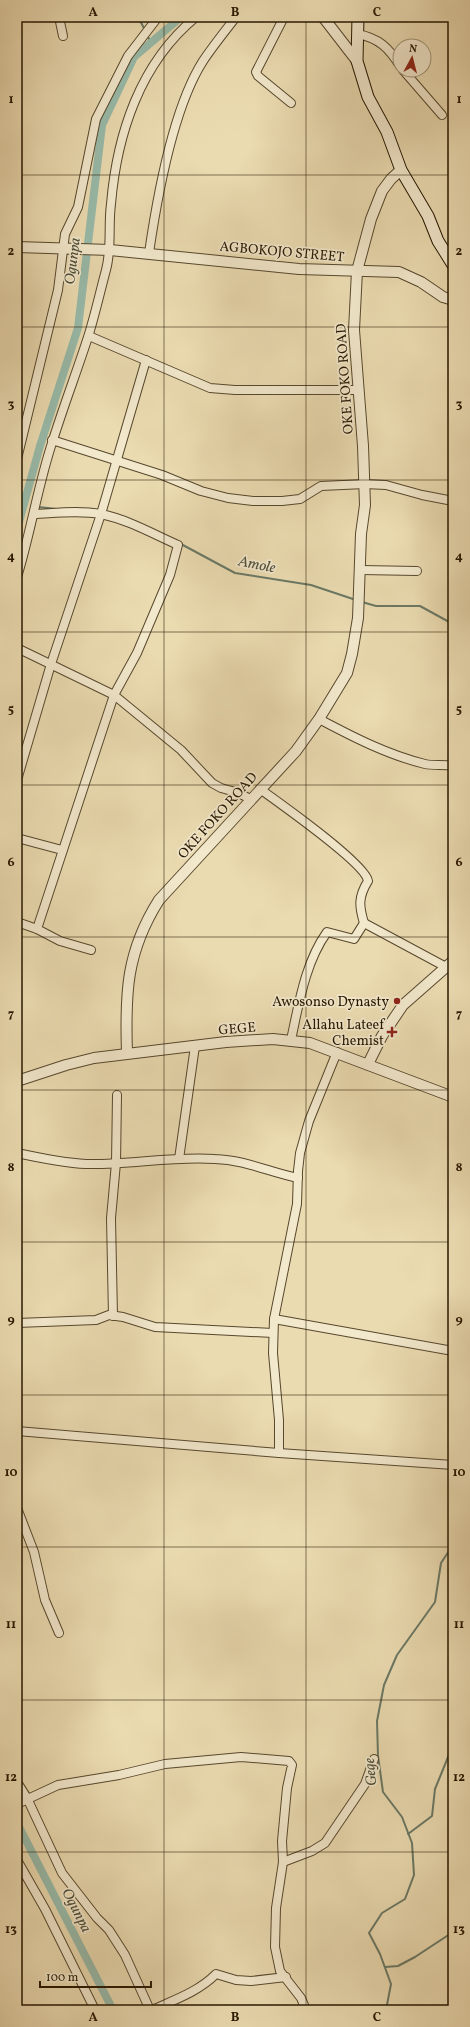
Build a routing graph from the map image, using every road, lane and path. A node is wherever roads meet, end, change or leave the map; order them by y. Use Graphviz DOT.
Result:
graph roads {
  1 [pos="59,17"];
  2 [pos="158,17"];
  3 [pos="196,17"];
  4 [pos="236,17"];
  5 [pos="284,17"];
  6 [pos="323,17"];
  7 [pos="358,17"];
  8 [pos="357,34"];
  9 [pos="64,36"];
  10 [pos="392,55"];
  11 [pos="357,61"];
  12 [pos="409,78"];
  13 [pos="291,103"];
  14 [pos="442,116"];
  15 [pos="401,170"];
  16 [pos="17,247"];
  17 [pos="64,248"];
  18 [pos="106,250"];
  19 [pos="149,254"];
  20 [pos="453,265"];
  21 [pos="357,271"];
  22 [pos="453,300"];
  23 [pos="89,336"];
  24 [pos="146,360"];
  25 [pos="358,390"];
  26 [pos="21,424"];
  27 [pos="52,440"];
  28 [pos="17,459"];
  29 [pos="115,461"];
  30 [pos="365,484"];
  31 [pos="453,501"];
  32 [pos="34,514"];
  33 [pos="101,514"];
  34 [pos="361,570"];
  35 [pos="417,571"];
  36 [pos="17,577"];
  37 [pos="17,648"];
  38 [pos="51,664"];
  39 [pos="114,695"];
  40 [pos="319,719"];
  41 [pos="453,766"];
  42 [pos="17,780"];
  43 [pos="260,789"];
  44 [pos="250,799"];
  45 [pos="17,838"];
  46 [pos="62,850"];
  47 [pos="17,922"];
  48 [pos="364,922"];
  49 [pos="37,929"];
  50 [pos="91,950"];
  51 [pos="450,964"];
  52 [pos="291,1040"];
  53 [pos="195,1046"];
  54 [pos="337,1052"];
  55 [pos="127,1053"];
  56 [pos="368,1064"];
  57 [pos="17,1081"];
  58 [pos="117,1095"];
  59 [pos="453,1097"];
  60 [pos="17,1153"];
  61 [pos="179,1159"];
  62 [pos="116,1163"];
  63 [pos="298,1178"];
  64 [pos="113,1316"];
  65 [pos="274,1319"];
  66 [pos="17,1323"];
  67 [pos="273,1332"];
  68 [pos="453,1351"];
  69 [pos="17,1431"];
  70 [pos="279,1453"];
  71 [pos="453,1465"];
  72 [pos="17,1508"];
  73 [pos="59,1633"];
  74 [pos="374,1759"];
  75 [pos="17,1782"];
  76 [pos="26,1799"];
  77 [pos="17,1804"];
  78 [pos="17,1860"];
  79 [pos="283,1862"];
  80 [pos="286,1977"];
  81 [pos="95,2010"];
  82 [pos="151,2010"];
  83 [pos="306,2010"];
  1 -- 9 [label="street"];
  2 -- 17 [label="street"];
  3 -- 18 [label="street"];
  4 -- 19 [label="street"];
  5 -- 13 [label="street"];
  6 -- 11 [label="street"];
  7 -- 8 [label="main road"];
  8 -- 10 [label="street"];
  8 -- 11 [label="main road"];
  11 -- 15 [label="main road"];
  12 -- 14 [label="street"];
  15 -- 20 [label="main road"];
  15 -- 21 [label="street, OKE FOKO ROAD"];
  16 -- 17 [label="street, AGBOKOJO STREET"];
  17 -- 18 [label="street, AGBOKOJO STREET"];
  17 -- 26 [label="street"];
  18 -- 19 [label="street, AGBOKOJO STREET"];
  18 -- 23 [label="street"];
  19 -- 21 [label="street, AGBOKOJO STREET"];
  21 -- 22 [label="street, AGBOKOJO STREET"];
  21 -- 25 [label="street, OKE FOKO ROAD"];
  23 -- 24 [label="street"];
  23 -- 27 [label="street"];
  24 -- 25 [label="street"];
  24 -- 29 [label="street"];
  25 -- 30 [label="street, OKE FOKO ROAD"];
  26 -- 28 [label="street"];
  27 -- 29 [label="street"];
  27 -- 32 [label="street"];
  29 -- 30 [label="street"];
  29 -- 33 [label="street"];
  30 -- 31 [label="street"];
  30 -- 34 [label="street, OKE FOKO ROAD"];
  32 -- 33 [label="street"];
  32 -- 36 [label="street"];
  33 -- 38 [label="street"];
  33 -- 39 [label="street"];
  34 -- 35 [label="street"];
  34 -- 40 [label="street, OKE FOKO ROAD"];
  37 -- 38 [label="street"];
  38 -- 39 [label="street"];
  38 -- 42 [label="street"];
  39 -- 44 [label="street"];
  39 -- 46 [label="street"];
  40 -- 41 [label="street"];
  40 -- 43 [label="street, OKE FOKO ROAD"];
  43 -- 44 [label="street, OKE FOKO ROAD"];
  43 -- 48 [label="street"];
  44 -- 55 [label="street, OKE FOKO ROAD"];
  45 -- 46 [label="street"];
  46 -- 49 [label="street"];
  47 -- 49 [label="street"];
  48 -- 51 [label="street"];
  48 -- 52 [label="street"];
  49 -- 50 [label="street"];
  51 -- 56 [label="street"];
  52 -- 53 [label="street, GEGE"];
  52 -- 54 [label="street, GEGE"];
  53 -- 55 [label="street, GEGE"];
  53 -- 61 [label="street"];
  54 -- 56 [label="street, GEGE"];
  54 -- 63 [label="street"];
  55 -- 57 [label="street, GEGE"];
  56 -- 59 [label="street, GEGE"];
  58 -- 62 [label="street"];
  60 -- 62 [label="street"];
  61 -- 62 [label="street"];
  61 -- 63 [label="street"];
  62 -- 64 [label="street"];
  63 -- 65 [label="street"];
  64 -- 66 [label="street"];
  64 -- 67 [label="street"];
  65 -- 67 [label="street"];
  65 -- 68 [label="street"];
  67 -- 70 [label="street"];
  69 -- 70 [label="street"];
  70 -- 71 [label="street"];
  72 -- 73 [label="street"];
  74 -- 79 [label="street"];
  75 -- 76 [label="street"];
  76 -- 77 [label="street"];
  76 -- 79 [label="street"];
  76 -- 82 [label="street"];
  78 -- 81 [label="street"];
  79 -- 80 [label="street"];
  80 -- 82 [label="street"];
  80 -- 83 [label="street"];
}
